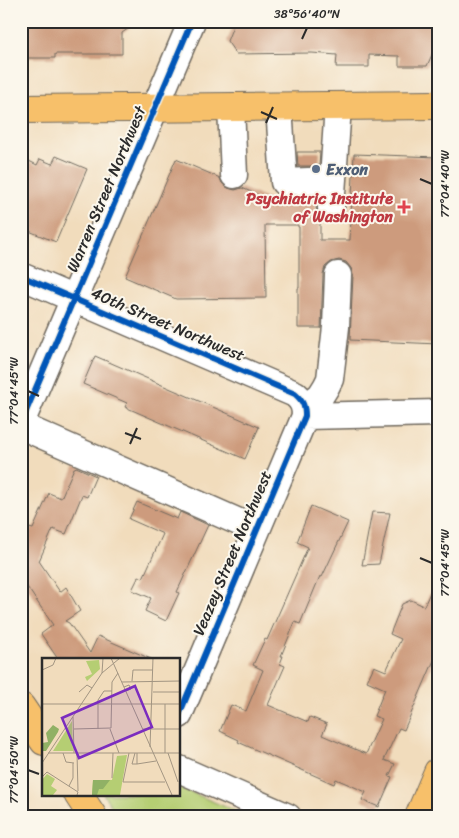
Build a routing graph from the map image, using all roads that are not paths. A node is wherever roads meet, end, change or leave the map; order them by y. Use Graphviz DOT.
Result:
graph roads {
  1 [pos="192,21"];
  2 [pos="338,106"];
  3 [pos="438,106"];
  4 [pos="231,107"];
  5 [pos="279,107"];
  6 [pos="155,108"];
  7 [pos="21,109"];
  8 [pos="234,175"];
  9 [pos="333,180"];
  10 [pos="331,208"];
  11 [pos="338,275"];
  12 [pos="21,276"];
  13 [pos="74,299"];
  14 [pos="304,408"];
  15 [pos="438,413"];
  16 [pos="21,425"];
  17 [pos="257,530"];
  18 [pos="21,707"];
  19 [pos="180,713"];
  20 [pos="41,732"];
  21 [pos="180,769"];
  22 [pos="438,772"];
  23 [pos="79,796"];
  24 [pos="93,817"];
  25 [pos="288,817"];
  26 [pos="419,817"];
  1 -- 6 [label="street, Warren Street Northwest"];
  2 -- 3 [label="main road"];
  2 -- 5 [label="main road"];
  2 -- 9 [label="street"];
  4 -- 5 [label="main road"];
  4 -- 6 [label="main road"];
  4 -- 8 [label="street"];
  5 -- 9 [label="street"];
  6 -- 7 [label="main road"];
  6 -- 13 [label="street, Warren Street Northwest"];
  9 -- 10 [label="street"];
  11 -- 14 [label="street"];
  12 -- 13 [label="street, 40th Street Northwest"];
  13 -- 14 [label="street, 40th Street Northwest"];
  13 -- 16 [label="street, Warren Street Northwest"];
  14 -- 15 [label="street"];
  14 -- 17 [label="street, Veazey Street Northwest"];
  16 -- 17 [label="street"];
  17 -- 19 [label="street, Veazey Street Northwest"];
  18 -- 20 [label="main road"];
  21 -- 25 [label="street"];
  22 -- 26 [label="main road"];
  23 -- 24 [label="main road"];
}
